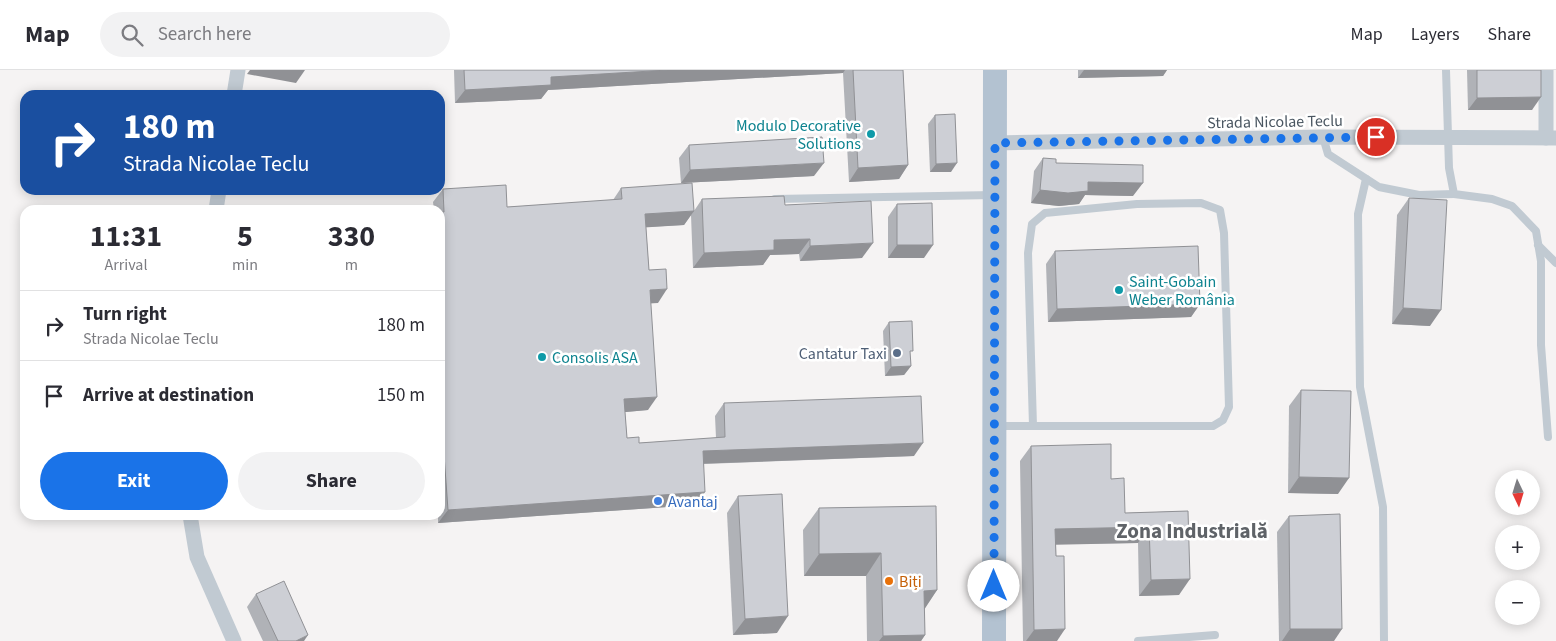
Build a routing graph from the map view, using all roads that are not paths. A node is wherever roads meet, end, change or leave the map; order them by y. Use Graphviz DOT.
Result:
graph roads {
  1 [pos="238,70"];
  2 [pos="995,70"];
  3 [pos="1446,70"];
  4 [pos="1546,70"];
  5 [pos="235,90"];
  6 [pos="1323,137"];
  7 [pos="1448,137"];
  8 [pos="1551,138"];
  9 [pos="995,143"];
  10 [pos="1366,179"];
  11 [pos="995,194"];
  12 [pos="1454,194"];
  13 [pos="770,200"];
  14 [pos="1538,245"];
  15 [pos="1556,263"];
  16 [pos="995,426"];
  17 [pos="1033,426"];
  18 [pos="1548,437"];
  19 [pos="191,520"];
  20 [pos="1215,635"];
  21 [pos="1179,640"];
  22 [pos="234,641"];
  23 [pos="994,641"];
  24 [pos="1138,641"];
  25 [pos="1384,641"];
  1 -- 5 [label="street"];
  2 -- 9 [label="main road"];
  3 -- 7 [label="lane"];
  4 -- 8 [label="street"];
  6 -- 7 [label="street, Strada Nicolae Teclu"];
  6 -- 9 [label="street, Strada Nicolae Teclu"];
  6 -- 10 [label="lane"];
  7 -- 8 [label="street, Strada Nicolae Teclu"];
  7 -- 12 [label="lane"];
  9 -- 11 [label="main road"];
  10 -- 12 [label="lane"];
  10 -- 25 [label="lane"];
  11 -- 13 [label="lane"];
  11 -- 16 [label="main road"];
  12 -- 14 [label="lane"];
  14 -- 15 [label="lane"];
  14 -- 18 [label="lane"];
  16 -- 17 [label="lane"];
  16 -- 23 [label="main road"];
  17 -- 17 [label="lane"];
  19 -- 22 [label="street"];
  20 -- 21 [label="lane"];
  21 -- 24 [label="lane"];
}
